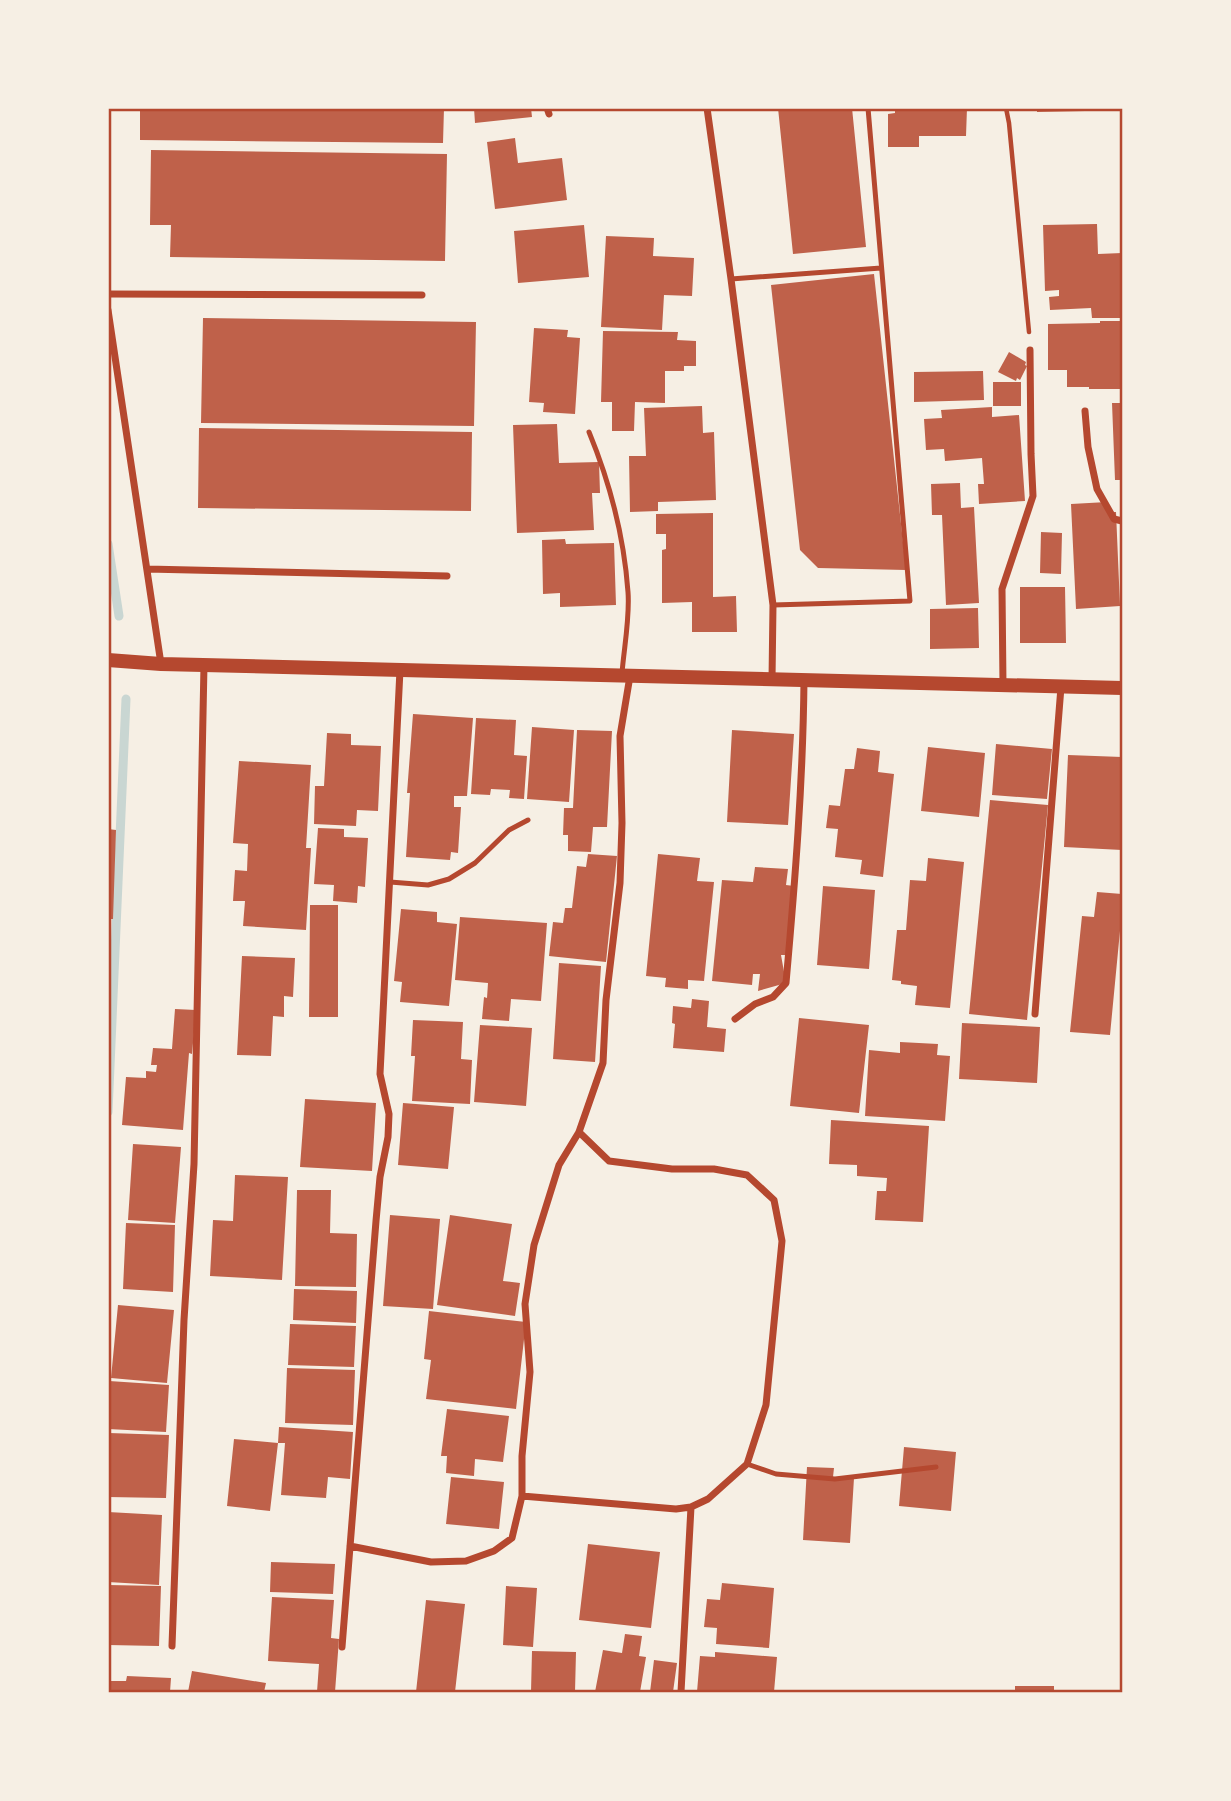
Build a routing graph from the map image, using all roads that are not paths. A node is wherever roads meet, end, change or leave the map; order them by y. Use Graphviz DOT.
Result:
graph roads {
  1 [pos="707,108"];
  2 [pos="868,108"];
  3 [pos="881,268"];
  4 [pos="732,279"];
  5 [pos="108,294"];
  6 [pos="422,295"];
  7 [pos="108,310"];
  8 [pos="1030,351"];
  9 [pos="1086,411"];
  10 [pos="589,432"];
  11 [pos="1122,522"];
  12 [pos="147,569"];
  13 [pos="447,576"];
  14 [pos="772,605"];
  15 [pos="108,660"];
  16 [pos="161,664"];
  17 [pos="204,665"];
  18 [pos="400,670"];
  19 [pos="626,676"];
  20 [pos="772,680"];
  21 [pos="804,680"];
  22 [pos="1003,685"];
  23 [pos="1061,687"];
  24 [pos="1122,688"];
  25 [pos="528,820"];
  26 [pos="390,881"];
  27 [pos="1035,1014"];
  28 [pos="735,1019"];
  29 [pos="579,1132"];
  30 [pos="747,1464"];
  31 [pos="936,1467"];
  32 [pos="522,1496"];
  33 [pos="691,1507"];
  34 [pos="350,1546"];
  35 [pos="172,1646"];
  36 [pos="342,1647"];
  37 [pos="681,1692"];
  1 -- 4 [label="street"];
  2 -- 3 [label="lane"];
  3 -- 4 [label="lane"];
  3 -- 14 [label="lane"];
  4 -- 14 [label="street"];
  5 -- 6 [label="street"];
  7 -- 12 [label="street"];
  8 -- 22 [label="street"];
  9 -- 11 [label="street"];
  10 -- 19 [label="lane"];
  12 -- 13 [label="street"];
  12 -- 16 [label="street"];
  14 -- 20 [label="street"];
  15 -- 16 [label="main road"];
  16 -- 17 [label="main road"];
  17 -- 18 [label="main road"];
  17 -- 35 [label="street"];
  18 -- 19 [label="main road"];
  18 -- 26 [label="street"];
  19 -- 20 [label="main road"];
  19 -- 29 [label="street"];
  20 -- 21 [label="main road"];
  21 -- 22 [label="main road"];
  21 -- 28 [label="street"];
  22 -- 23 [label="main road"];
  23 -- 24 [label="main road"];
  23 -- 27 [label="street"];
  25 -- 26 [label="lane"];
  26 -- 34 [label="street"];
  29 -- 30 [label="street"];
  29 -- 32 [label="street"];
  30 -- 31 [label="lane"];
  30 -- 33 [label="street"];
  32 -- 33 [label="street"];
  32 -- 34 [label="street"];
  33 -- 37 [label="street"];
  34 -- 36 [label="street"];
}
